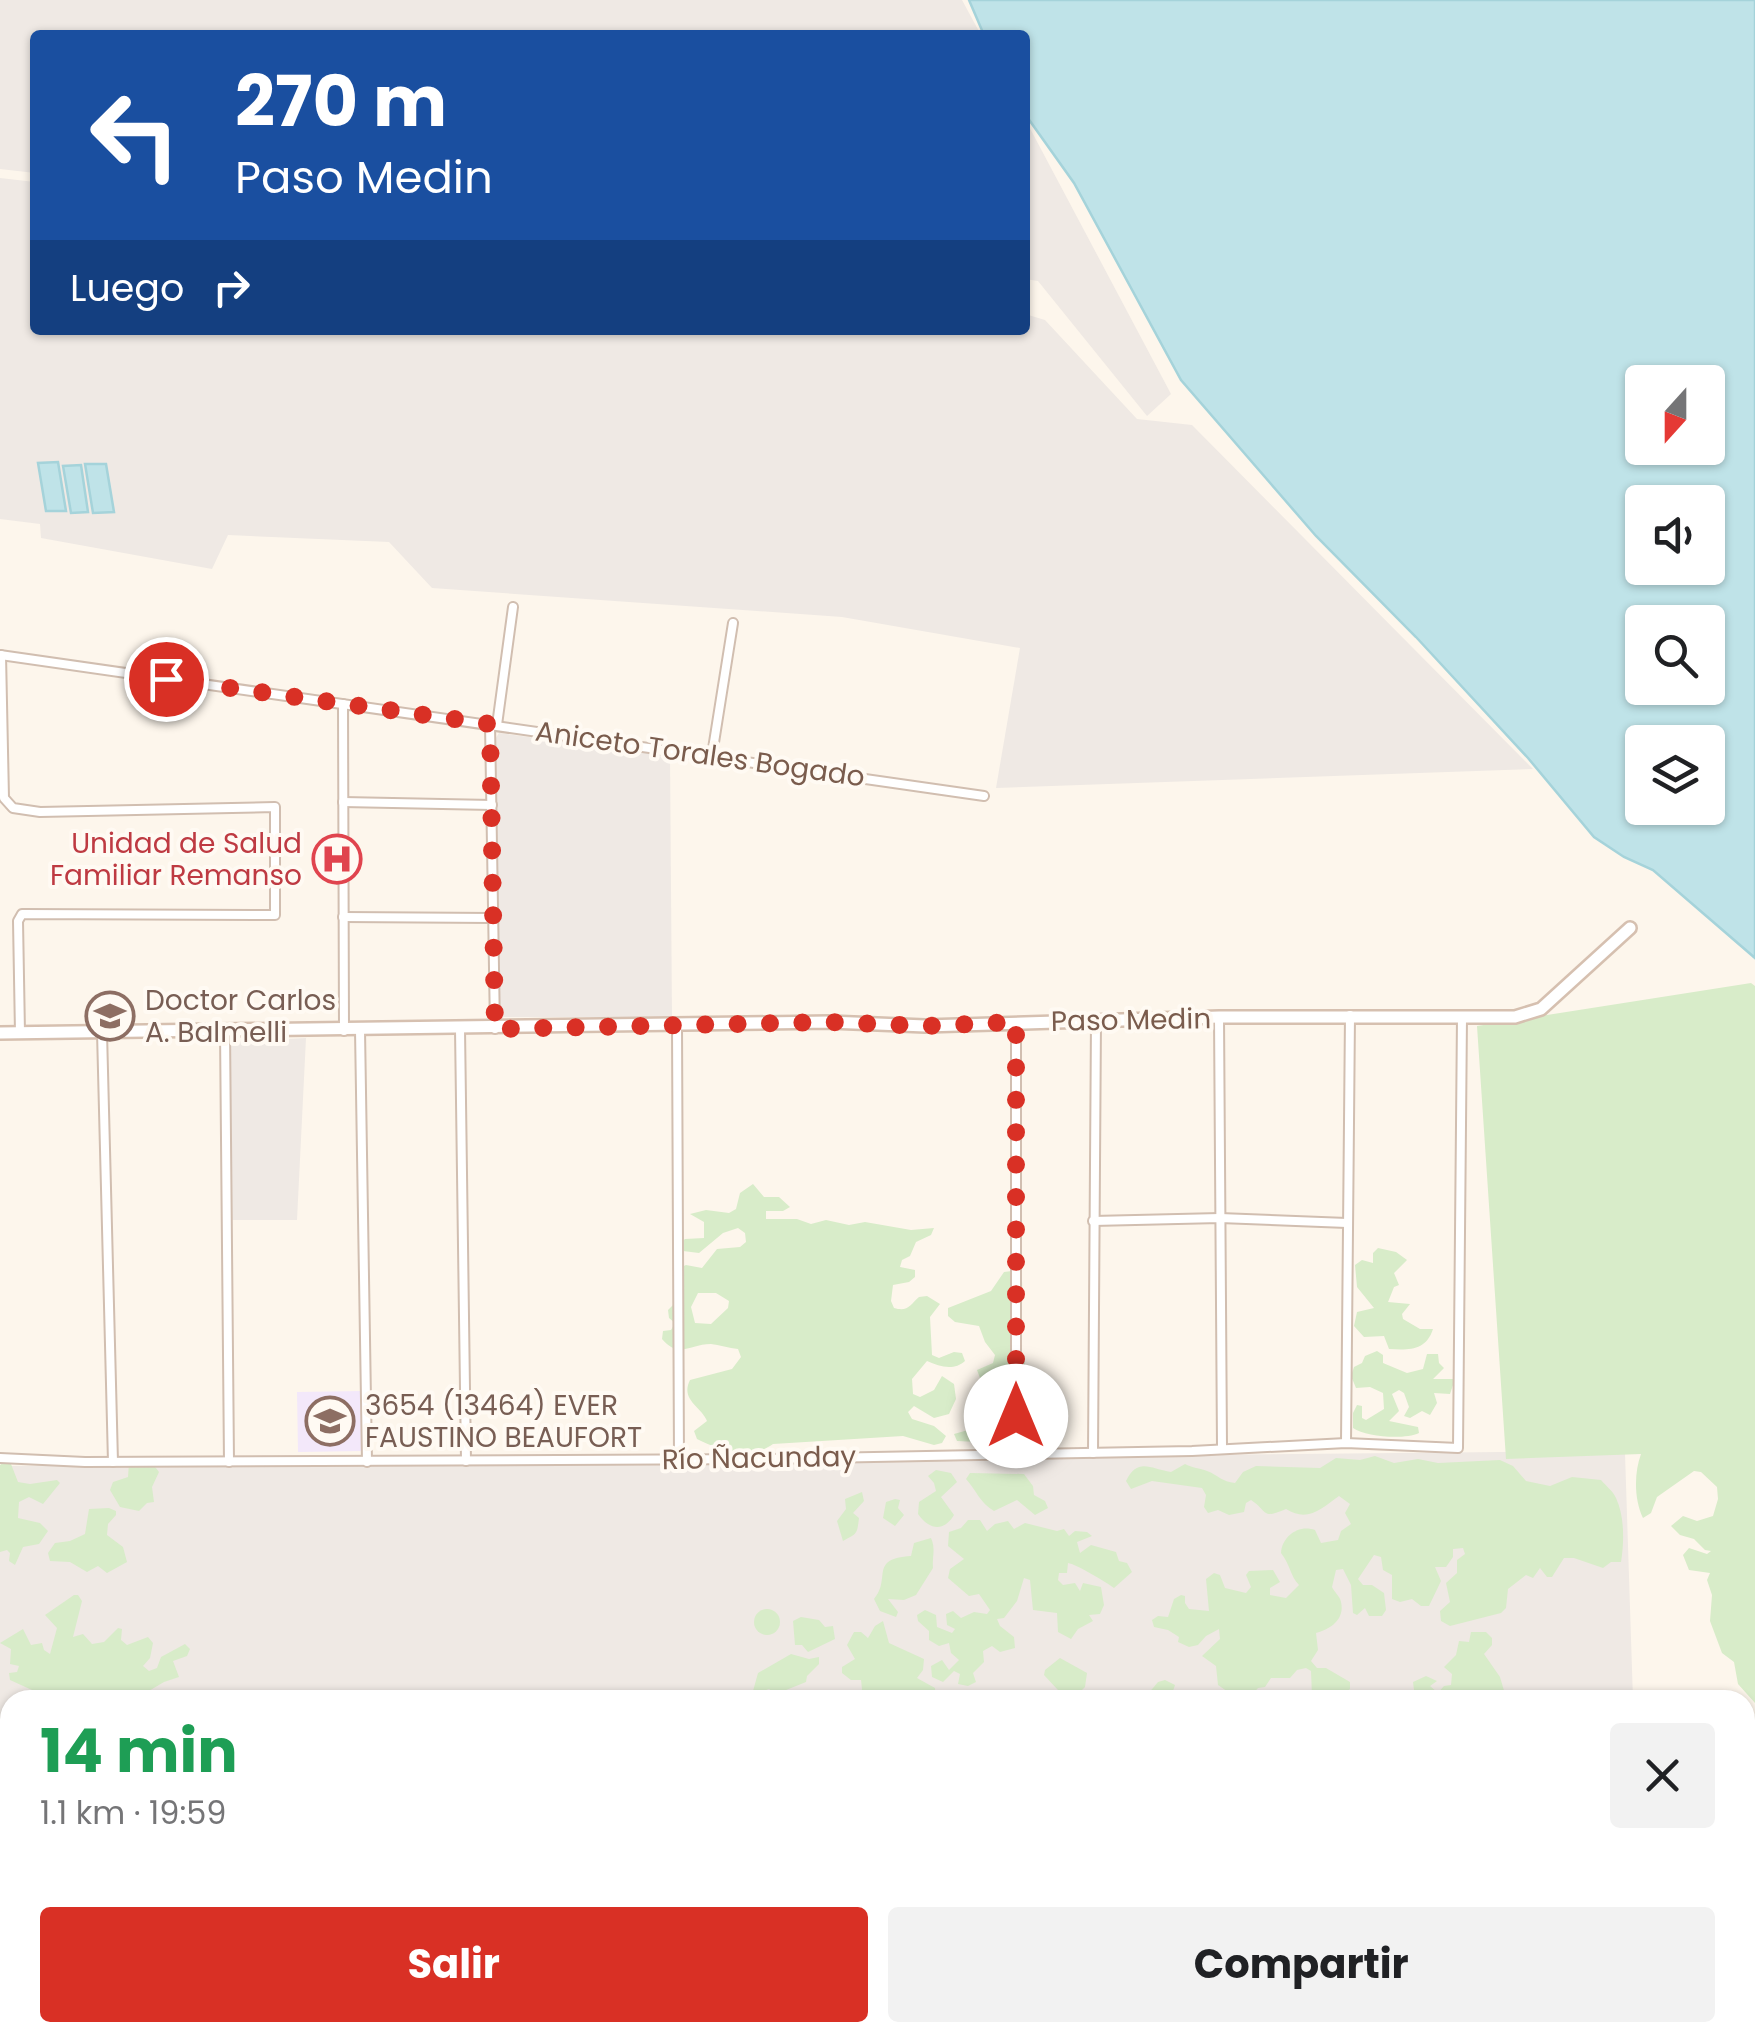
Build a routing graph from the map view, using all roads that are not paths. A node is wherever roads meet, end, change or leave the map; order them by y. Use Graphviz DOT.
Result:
graph roads {
  1 [pos="514,606"];
  2 [pos="733,624"];
  3 [pos="0,655"];
  4 [pos="343,704"];
  5 [pos="493,725"];
  6 [pos="712,756"];
  7 [pos="984,796"];
  8 [pos="343,802"];
  9 [pos="492,805"];
  10 [pos="344,917"];
  11 [pos="494,918"];
  12 [pos="1630,928"];
  13 [pos="1350,1016"];
  14 [pos="1219,1017"];
  15 [pos="1462,1017"];
  16 [pos="1096,1020"];
  17 [pos="1016,1022"];
  18 [pos="678,1026"];
  19 [pos="460,1029"];
  20 [pos="495,1029"];
  21 [pos="344,1030"];
  22 [pos="360,1030"];
  23 [pos="102,1032"];
  24 [pos="225,1032"];
  25 [pos="0,1033"];
  26 [pos="20,1033"];
  27 [pos="1220,1218"];
  28 [pos="1093,1221"];
  29 [pos="1347,1223"];
  30 [pos="1346,1442"];
  31 [pos="1222,1447"];
  32 [pos="1093,1452"];
  33 [pos="1016,1456"];
  34 [pos="0,1458"];
  35 [pos="680,1459"];
  36 [pos="466,1461"];
  37 [pos="113,1462"];
  38 [pos="228,1462"];
  39 [pos="366,1462"];
  1 -- 5 [label="street"];
  2 -- 6 [label="street"];
  3 -- 4 [label="street, Aniceto Torales Bogado"];
  3 -- 26 [label="street"];
  4 -- 5 [label="street, Aniceto Torales Bogado"];
  4 -- 8 [label="street"];
  5 -- 6 [label="street, Aniceto Torales Bogado"];
  5 -- 9 [label="street"];
  6 -- 7 [label="street, Aniceto Torales Bogado"];
  8 -- 9 [label="street"];
  8 -- 10 [label="street"];
  9 -- 11 [label="street"];
  10 -- 11 [label="street"];
  10 -- 21 [label="street"];
  11 -- 20 [label="street"];
  12 -- 15 [label="street, Paso Medin"];
  13 -- 14 [label="street, Paso Medin"];
  13 -- 15 [label="street, Paso Medin"];
  13 -- 29 [label="street"];
  14 -- 16 [label="street, Paso Medin"];
  14 -- 27 [label="street"];
  15 -- 30 [label="street, Río Ñacunday"];
  16 -- 17 [label="street, Paso Medin"];
  16 -- 28 [label="street"];
  17 -- 18 [label="street, Paso Medin"];
  17 -- 33 [label="street"];
  18 -- 20 [label="street, Paso Medin"];
  18 -- 35 [label="street"];
  19 -- 20 [label="street, Paso Medin"];
  19 -- 22 [label="street, Paso Medin"];
  19 -- 36 [label="street"];
  21 -- 22 [label="street, Paso Medin"];
  21 -- 24 [label="street, Paso Medin"];
  22 -- 39 [label="street"];
  23 -- 24 [label="street, Paso Medin"];
  23 -- 26 [label="street, Paso Medin"];
  23 -- 37 [label="street"];
  24 -- 38 [label="street"];
  25 -- 26 [label="street, Paso Medin"];
  27 -- 28 [label="street"];
  27 -- 29 [label="street"];
  27 -- 31 [label="street"];
  28 -- 32 [label="street"];
  29 -- 30 [label="street"];
  30 -- 31 [label="street, Río Ñacunday"];
  31 -- 32 [label="street, Río Ñacunday"];
  32 -- 33 [label="street, Río Ñacunday"];
  33 -- 35 [label="street, Río Ñacunday"];
  34 -- 37 [label="street, Río Ñacunday"];
  35 -- 36 [label="street, Río Ñacunday"];
  36 -- 39 [label="street, Río Ñacunday"];
  37 -- 38 [label="street, Río Ñacunday"];
  38 -- 39 [label="street, Río Ñacunday"];
}
